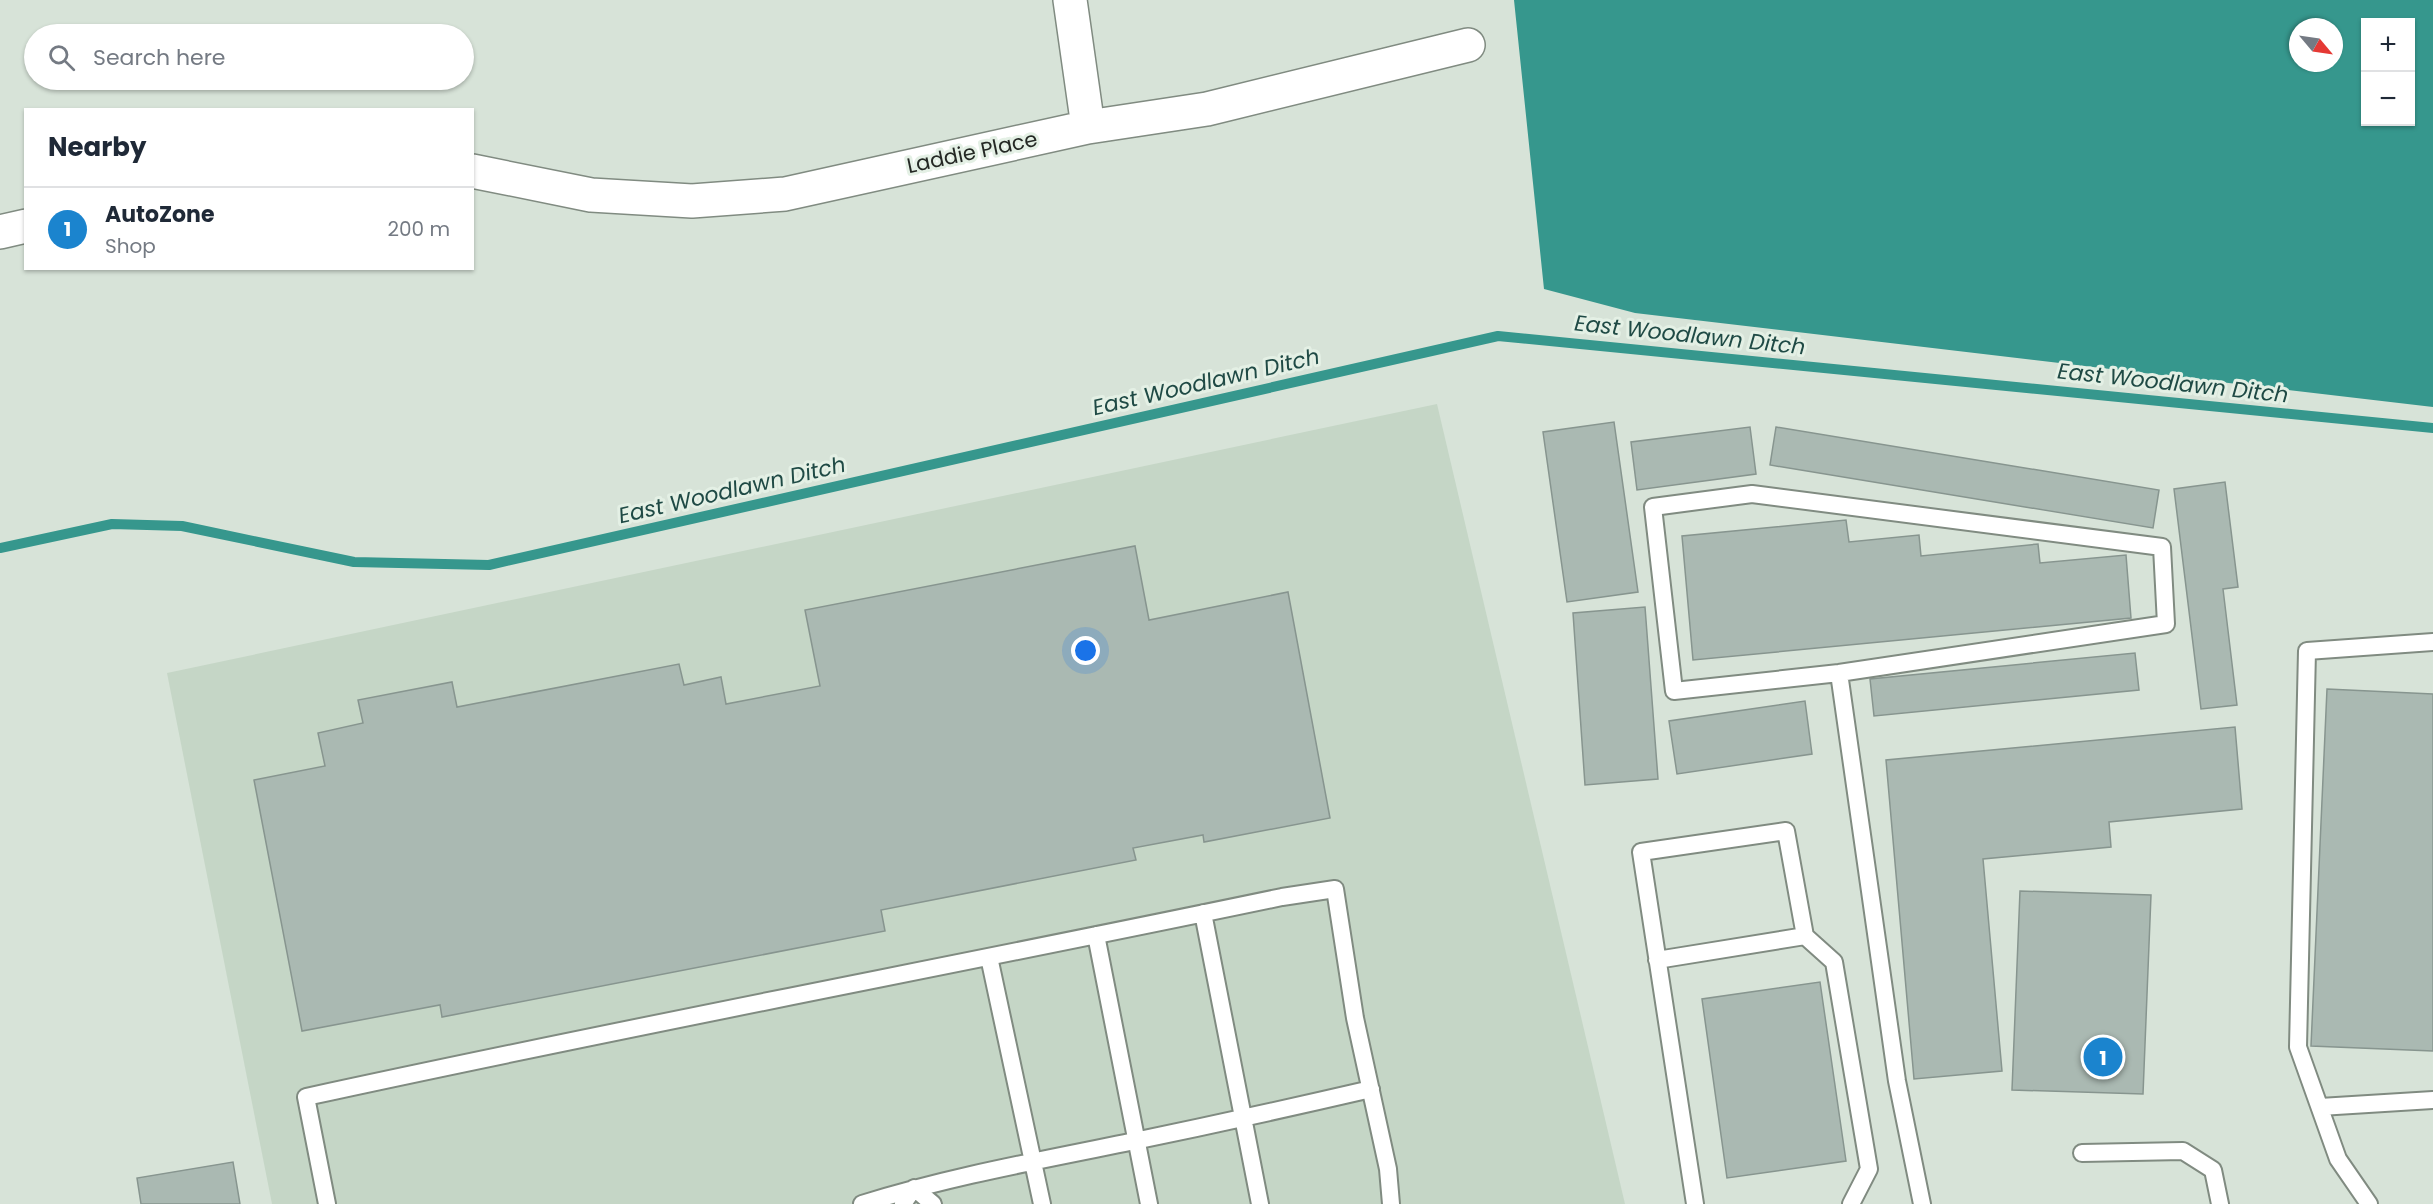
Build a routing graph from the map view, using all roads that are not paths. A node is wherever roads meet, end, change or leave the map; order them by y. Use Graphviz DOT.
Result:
graph roads {
  1 [pos="1070,0"];
  2 [pos="1468,45"];
  3 [pos="1088,127"];
  4 [pos="474,171"];
  5 [pos="24,226"];
  6 [pos="0,232"];
  7 [pos="2433,642"];
  8 [pos="1839,673"];
  9 [pos="1203,914"];
  10 [pos="1095,935"];
  11 [pos="1805,936"];
  12 [pos="989,957"];
  13 [pos="1657,960"];
  14 [pos="1371,1089"];
  15 [pos="2433,1100"];
  16 [pos="2320,1107"];
  17 [pos="1243,1118"];
  18 [pos="1137,1140"];
  19 [pos="2082,1153"];
  20 [pos="1033,1162"];
  21 [pos="914,1188"];
  22 [pos="327,1204"];
  23 [pos="862,1204"];
  24 [pos="903,1204"];
  25 [pos="933,1204"];
  26 [pos="1042,1204"];
  27 [pos="1149,1204"];
  28 [pos="1260,1204"];
  29 [pos="1391,1204"];
  30 [pos="1695,1204"];
  31 [pos="1851,1204"];
  32 [pos="1922,1204"];
  33 [pos="2220,1204"];
  34 [pos="2369,1204"];
  1 -- 3 [label="street"];
  2 -- 3 [label="street, Laddie Place"];
  3 -- 4 [label="street, Laddie Place"];
  5 -- 6 [label="street"];
  7 -- 16 [label="lane"];
  8 -- 8 [label="lane"];
  8 -- 32 [label="lane"];
  9 -- 10 [label="lane"];
  9 -- 14 [label="lane"];
  9 -- 17 [label="lane"];
  10 -- 12 [label="lane"];
  10 -- 18 [label="lane"];
  11 -- 13 [label="lane"];
  11 -- 13 [label="lane"];
  11 -- 31 [label="lane"];
  12 -- 20 [label="lane"];
  12 -- 22 [label="lane"];
  13 -- 30 [label="lane"];
  14 -- 17 [label="lane"];
  14 -- 29 [label="lane"];
  15 -- 16 [label="lane"];
  16 -- 34 [label="lane"];
  17 -- 18 [label="lane"];
  17 -- 28 [label="lane"];
  18 -- 20 [label="lane"];
  18 -- 27 [label="lane"];
  19 -- 33 [label="lane"];
  20 -- 21 [label="lane"];
  20 -- 26 [label="lane"];
  21 -- 23 [label="lane"];
  21 -- 24 [label="lane"];
  21 -- 25 [label="lane"];
}
